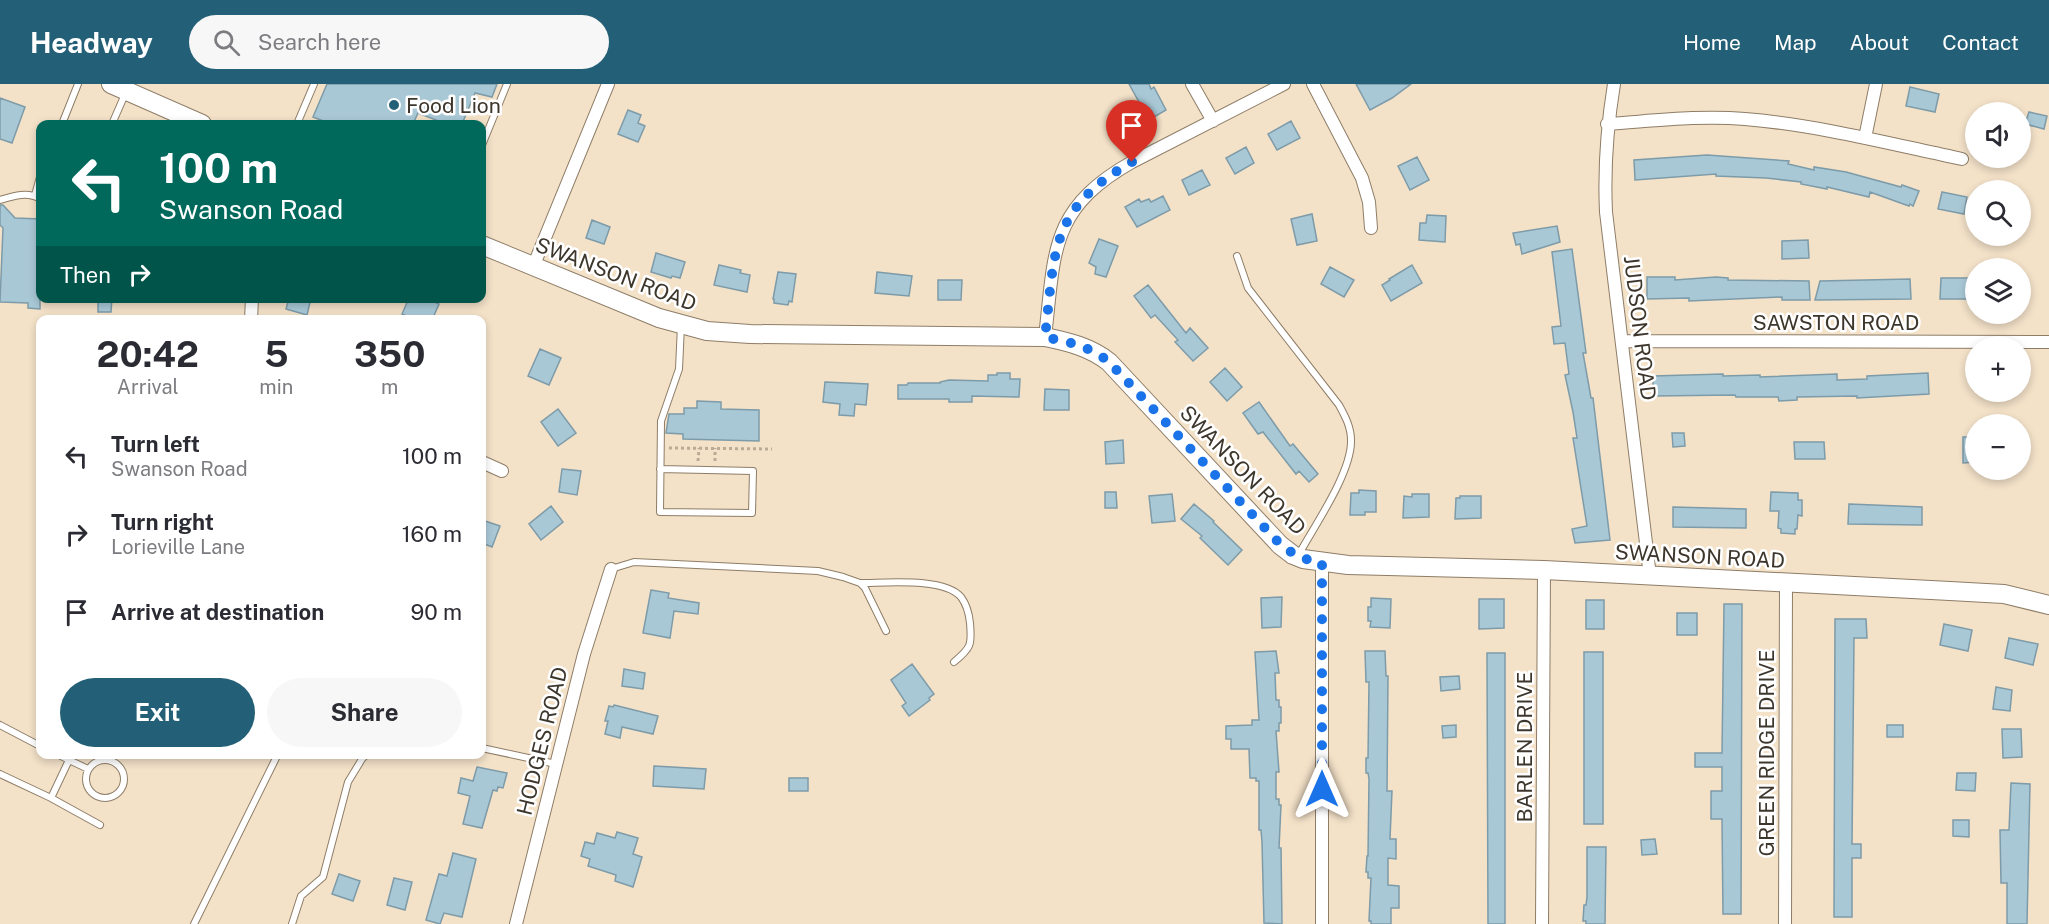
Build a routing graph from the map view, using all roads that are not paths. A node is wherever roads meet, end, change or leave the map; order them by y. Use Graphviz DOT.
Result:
graph roads {
  1 [pos="78,84"];
  2 [pos="314,84"];
  3 [pos="507,84"];
  4 [pos="608,84"];
  5 [pos="1192,84"];
  6 [pos="1284,84"];
  7 [pos="1313,84"];
  8 [pos="1614,84"];
  9 [pos="1876,84"];
  10 [pos="119,87"];
  11 [pos="64,120"];
  12 [pos="113,120"];
  13 [pos="193,120"];
  14 [pos="299,120"];
  15 [pos="1214,121"];
  16 [pos="1607,124"];
  17 [pos="486,135"];
  18 [pos="1865,138"];
  19 [pos="1962,159"];
  20 [pos="36,197"];
  21 [pos="0,200"];
  22 [pos="1371,228"];
  23 [pos="486,247"];
  24 [pos="1237,256"];
  25 [pos="533,267"];
  26 [pos="681,325"];
  27 [pos="1045,337"];
  28 [pos="1622,340"];
  29 [pos="2049,342"];
  30 [pos="486,464"];
  31 [pos="660,469"];
  32 [pos="502,471"];
  33 [pos="1298,557"];
  34 [pos="1322,563"];
  35 [pos="611,569"];
  36 [pos="1544,570"];
  37 [pos="1650,576"];
  38 [pos="861,583"];
  39 [pos="1786,583"];
  40 [pos="2049,604"];
  41 [pos="886,631"];
  42 [pos="954,662"];
  43 [pos="0,725"];
  44 [pos="36,744"];
  45 [pos="486,749"];
  46 [pos="103,759"];
  47 [pos="114,759"];
  48 [pos="276,759"];
  49 [pos="362,759"];
  50 [pos="69,760"];
  51 [pos="556,764"];
  52 [pos="88,769"];
  53 [pos="0,774"];
  54 [pos="51,798"];
  55 [pos="100,825"];
  56 [pos="195,924"];
  57 [pos="292,924"];
  58 [pos="516,924"];
  59 [pos="1322,924"];
  60 [pos="1542,924"];
  61 [pos="1785,924"];
  1 -- 11 [label="lane"];
  2 -- 14 [label="lane"];
  3 -- 17 [label="lane"];
  4 -- 25 [label="street"];
  5 -- 15 [label="street"];
  6 -- 15 [label="street"];
  7 -- 22 [label="street"];
  8 -- 16 [label="street, JUDSON ROAD"];
  9 -- 18 [label="street"];
  10 -- 12 [label="lane"];
  10 -- 13 [label="street"];
  15 -- 27 [label="street"];
  16 -- 18 [label="street"];
  16 -- 28 [label="street, JUDSON ROAD"];
  18 -- 19 [label="street"];
  20 -- 21 [label="lane"];
  23 -- 25 [label="street, SWANSON ROAD"];
  24 -- 33 [label="lane"];
  25 -- 26 [label="street, SWANSON ROAD"];
  26 -- 27 [label="street, SWANSON ROAD"];
  26 -- 31 [label="lane"];
  27 -- 33 [label="street, SWANSON ROAD"];
  28 -- 29 [label="street, SAWSTON ROAD"];
  28 -- 37 [label="street, JUDSON ROAD"];
  30 -- 32 [label="street"];
  31 -- 31 [label="lane"];
  33 -- 34 [label="street, SWANSON ROAD"];
  34 -- 36 [label="street, SWANSON ROAD"];
  34 -- 59 [label="street"];
  35 -- 38 [label="lane"];
  35 -- 51 [label="street, HODGES ROAD"];
  36 -- 37 [label="street, SWANSON ROAD"];
  36 -- 60 [label="street, BARLEN DRIVE"];
  37 -- 39 [label="street, SWANSON ROAD"];
  38 -- 41 [label="lane"];
  38 -- 42 [label="lane"];
  39 -- 40 [label="street, SWANSON ROAD"];
  39 -- 61 [label="street, GREEN RIDGE DRIVE"];
  43 -- 44 [label="lane"];
  45 -- 51 [label="lane"];
  46 -- 52 [label="lane"];
  47 -- 52 [label="lane"];
  48 -- 56 [label="lane"];
  49 -- 57 [label="lane"];
  50 -- 52 [label="lane"];
  50 -- 54 [label="lane"];
  51 -- 58 [label="street, HODGES ROAD"];
  53 -- 54 [label="lane"];
  54 -- 55 [label="lane"];
}
